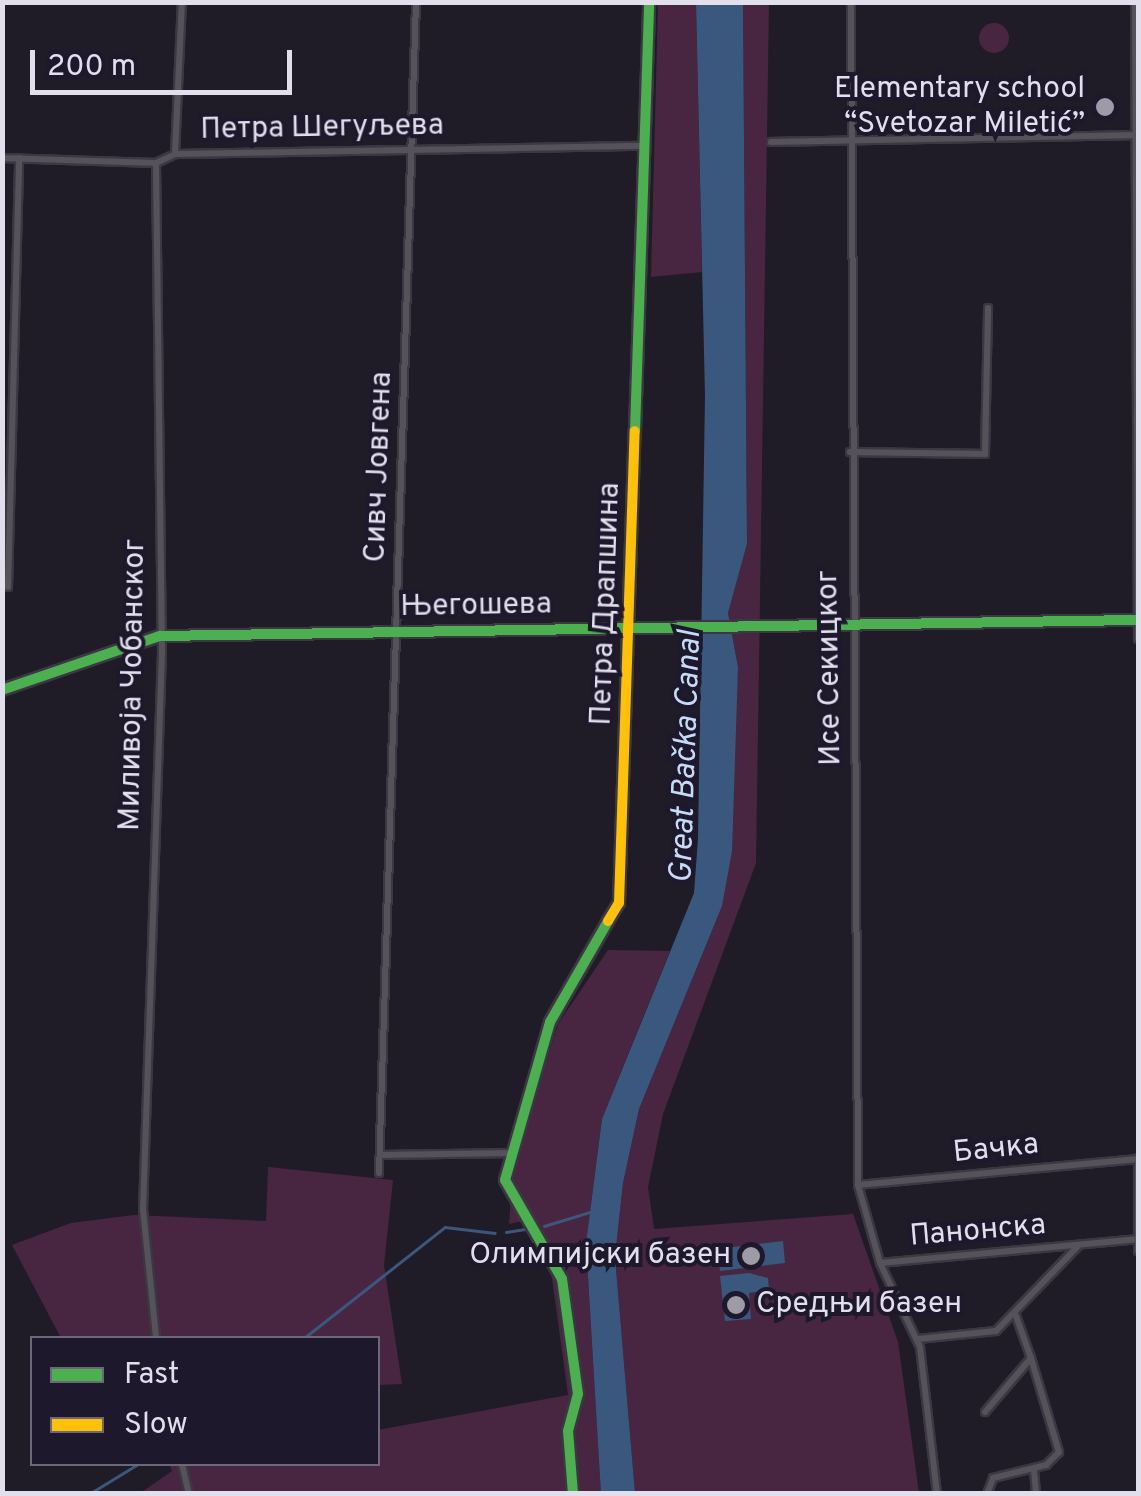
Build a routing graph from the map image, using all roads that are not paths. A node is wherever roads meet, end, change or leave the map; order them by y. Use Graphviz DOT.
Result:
graph roads {
  1 [pos="182,2"];
  2 [pos="416,2"];
  3 [pos="649,2"];
  4 [pos="851,2"];
  5 [pos="1134,2"];
  6 [pos="1138,135"];
  7 [pos="853,138"];
  8 [pos="771,142"];
  9 [pos="645,146"];
  10 [pos="412,150"];
  11 [pos="174,154"];
  12 [pos="2,158"];
  13 [pos="18,158"];
  14 [pos="156,162"];
  15 [pos="988,308"];
  16 [pos="7,359"];
  17 [pos="850,452"];
  18 [pos="1138,454"];
  19 [pos="6,459"];
  20 [pos="5,576"];
  21 [pos="8,587"];
  22 [pos="1138,620"];
  23 [pos="854,627"];
  24 [pos="633,630"];
  25 [pos="397,633"];
  26 [pos="160,636"];
  27 [pos="1138,639"];
  28 [pos="2,690"];
  29 [pos="509,1153"];
  30 [pos="383,1155"];
  31 [pos="1138,1158"];
  32 [pos="379,1173"];
  33 [pos="858,1185"];
  34 [pos="860,1197"];
  35 [pos="1137,1239"];
  36 [pos="1079,1246"];
  37 [pos="1138,1250"];
  38 [pos="880,1264"];
  39 [pos="1016,1316"];
  40 [pos="156,1336"];
  41 [pos="917,1339"];
  42 [pos="1031,1358"];
  43 [pos="985,1412"];
  44 [pos="182,1466"];
  45 [pos="1034,1470"];
  46 [pos="189,1494"];
  47 [pos="573,1494"];
  48 [pos="937,1494"];
  49 [pos="986,1494"];
  50 [pos="1036,1494"];
  1 -- 11 [label="street"];
  2 -- 10 [label="street, Сивч Јовгена"];
  3 -- 9 [label="street, Петра Драпшина"];
  4 -- 7 [label="street, Исе Секицког"];
  5 -- 6 [label="street"];
  6 -- 7 [label="street"];
  6 -- 18 [label="street"];
  7 -- 8 [label="street"];
  7 -- 17 [label="street, Исе Секицког"];
  9 -- 10 [label="street, Петра Шегуљева"];
  9 -- 24 [label="street, Петра Драпшина"];
  10 -- 11 [label="street, Петра Шегуљева"];
  10 -- 25 [label="street, Сивч Јовгена"];
  11 -- 14 [label="street, Петра Шегуљева"];
  12 -- 13 [label="street, Петра Шегуљева"];
  13 -- 14 [label="street, Петра Шегуљева"];
  13 -- 16 [label="street"];
  14 -- 26 [label="street, Миливоја Чобанског"];
  15 -- 17 [label="street"];
  16 -- 19 [label="street"];
  17 -- 23 [label="street, Исе Секицког"];
  18 -- 22 [label="street"];
  19 -- 20 [label="street"];
  20 -- 21 [label="street"];
  22 -- 23 [label="street, Његошева"];
  22 -- 27 [label="street"];
  23 -- 24 [label="street, Његошева"];
  23 -- 33 [label="street, Исе Секицког"];
  24 -- 25 [label="street, Његошева"];
  24 -- 29 [label="street, Петра Драпшина"];
  25 -- 26 [label="street, Његошева"];
  25 -- 30 [label="street, Сивч Јовгена"];
  26 -- 28 [label="street, Његошева"];
  26 -- 40 [label="street, Миливоја Чобанског"];
  29 -- 30 [label="street"];
  29 -- 47 [label="street, Петра Драпшина"];
  30 -- 32 [label="street, Сивч Јовгена"];
  31 -- 33 [label="street, Бачка"];
  31 -- 35 [label="street"];
  33 -- 34 [label="street, Исе Секицког"];
  34 -- 38 [label="street, Панонска"];
  35 -- 36 [label="street, Панонска"];
  35 -- 37 [label="street"];
  36 -- 38 [label="street, Панонска"];
  36 -- 39 [label="street, Панонска"];
  38 -- 41 [label="street, Панонска"];
  39 -- 41 [label="street, Панонска"];
  39 -- 42 [label="street"];
  41 -- 48 [label="street, Панонска"];
  42 -- 43 [label="street"];
  42 -- 45 [label="street"];
  44 -- 46 [label="street"];
  45 -- 49 [label="street"];
  45 -- 50 [label="street"];
}
